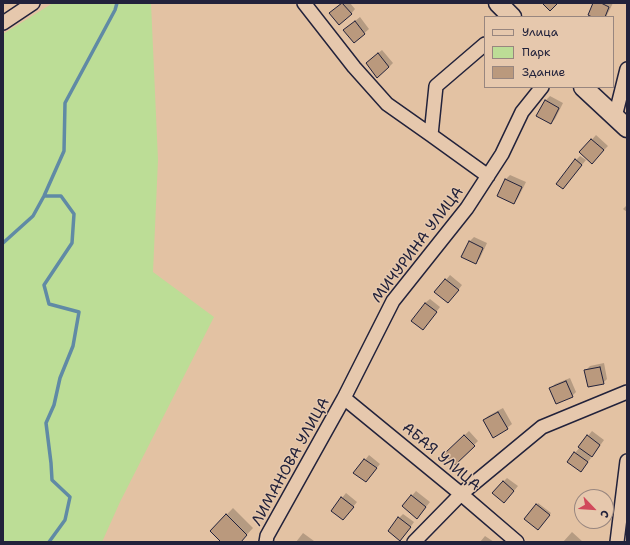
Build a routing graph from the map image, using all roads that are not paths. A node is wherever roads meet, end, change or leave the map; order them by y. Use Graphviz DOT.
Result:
graph roads {
  1 [pos="33,3"];
  2 [pos="304,3"];
  3 [pos="498,3"];
  4 [pos="511,16"];
  5 [pos="3,23"];
  6 [pos="484,45"];
  7 [pos="627,69"];
  8 [pos="541,88"];
  9 [pos="584,88"];
  10 [pos="621,122"];
  11 [pos="431,134"];
  12 [pos="488,176"];
  13 [pos="627,392"];
  14 [pos="344,398"];
  15 [pos="627,461"];
  16 [pos="461,494"];
  17 [pos="266,542"];
  18 [pos="414,542"];
  19 [pos="517,542"];
  20 [pos="617,542"];
  1 -- 5 [label="street"];
  2 -- 11 [label="street"];
  3 -- 4 [label="street"];
  6 -- 11 [label="street"];
  7 -- 10 [label="street"];
  8 -- 12 [label="street, МИЧУРИНА УЛИЦА"];
  9 -- 10 [label="street"];
  11 -- 12 [label="street"];
  12 -- 14 [label="street, МИЧУРИНА УЛИЦА"];
  13 -- 16 [label="street"];
  14 -- 16 [label="street, АБАЯ УЛИЦА"];
  14 -- 17 [label="street, ЛИМАНОВА УЛИЦА"];
  15 -- 20 [label="street"];
  16 -- 18 [label="street"];
  16 -- 19 [label="street, АБАЯ УЛИЦА"];
}
